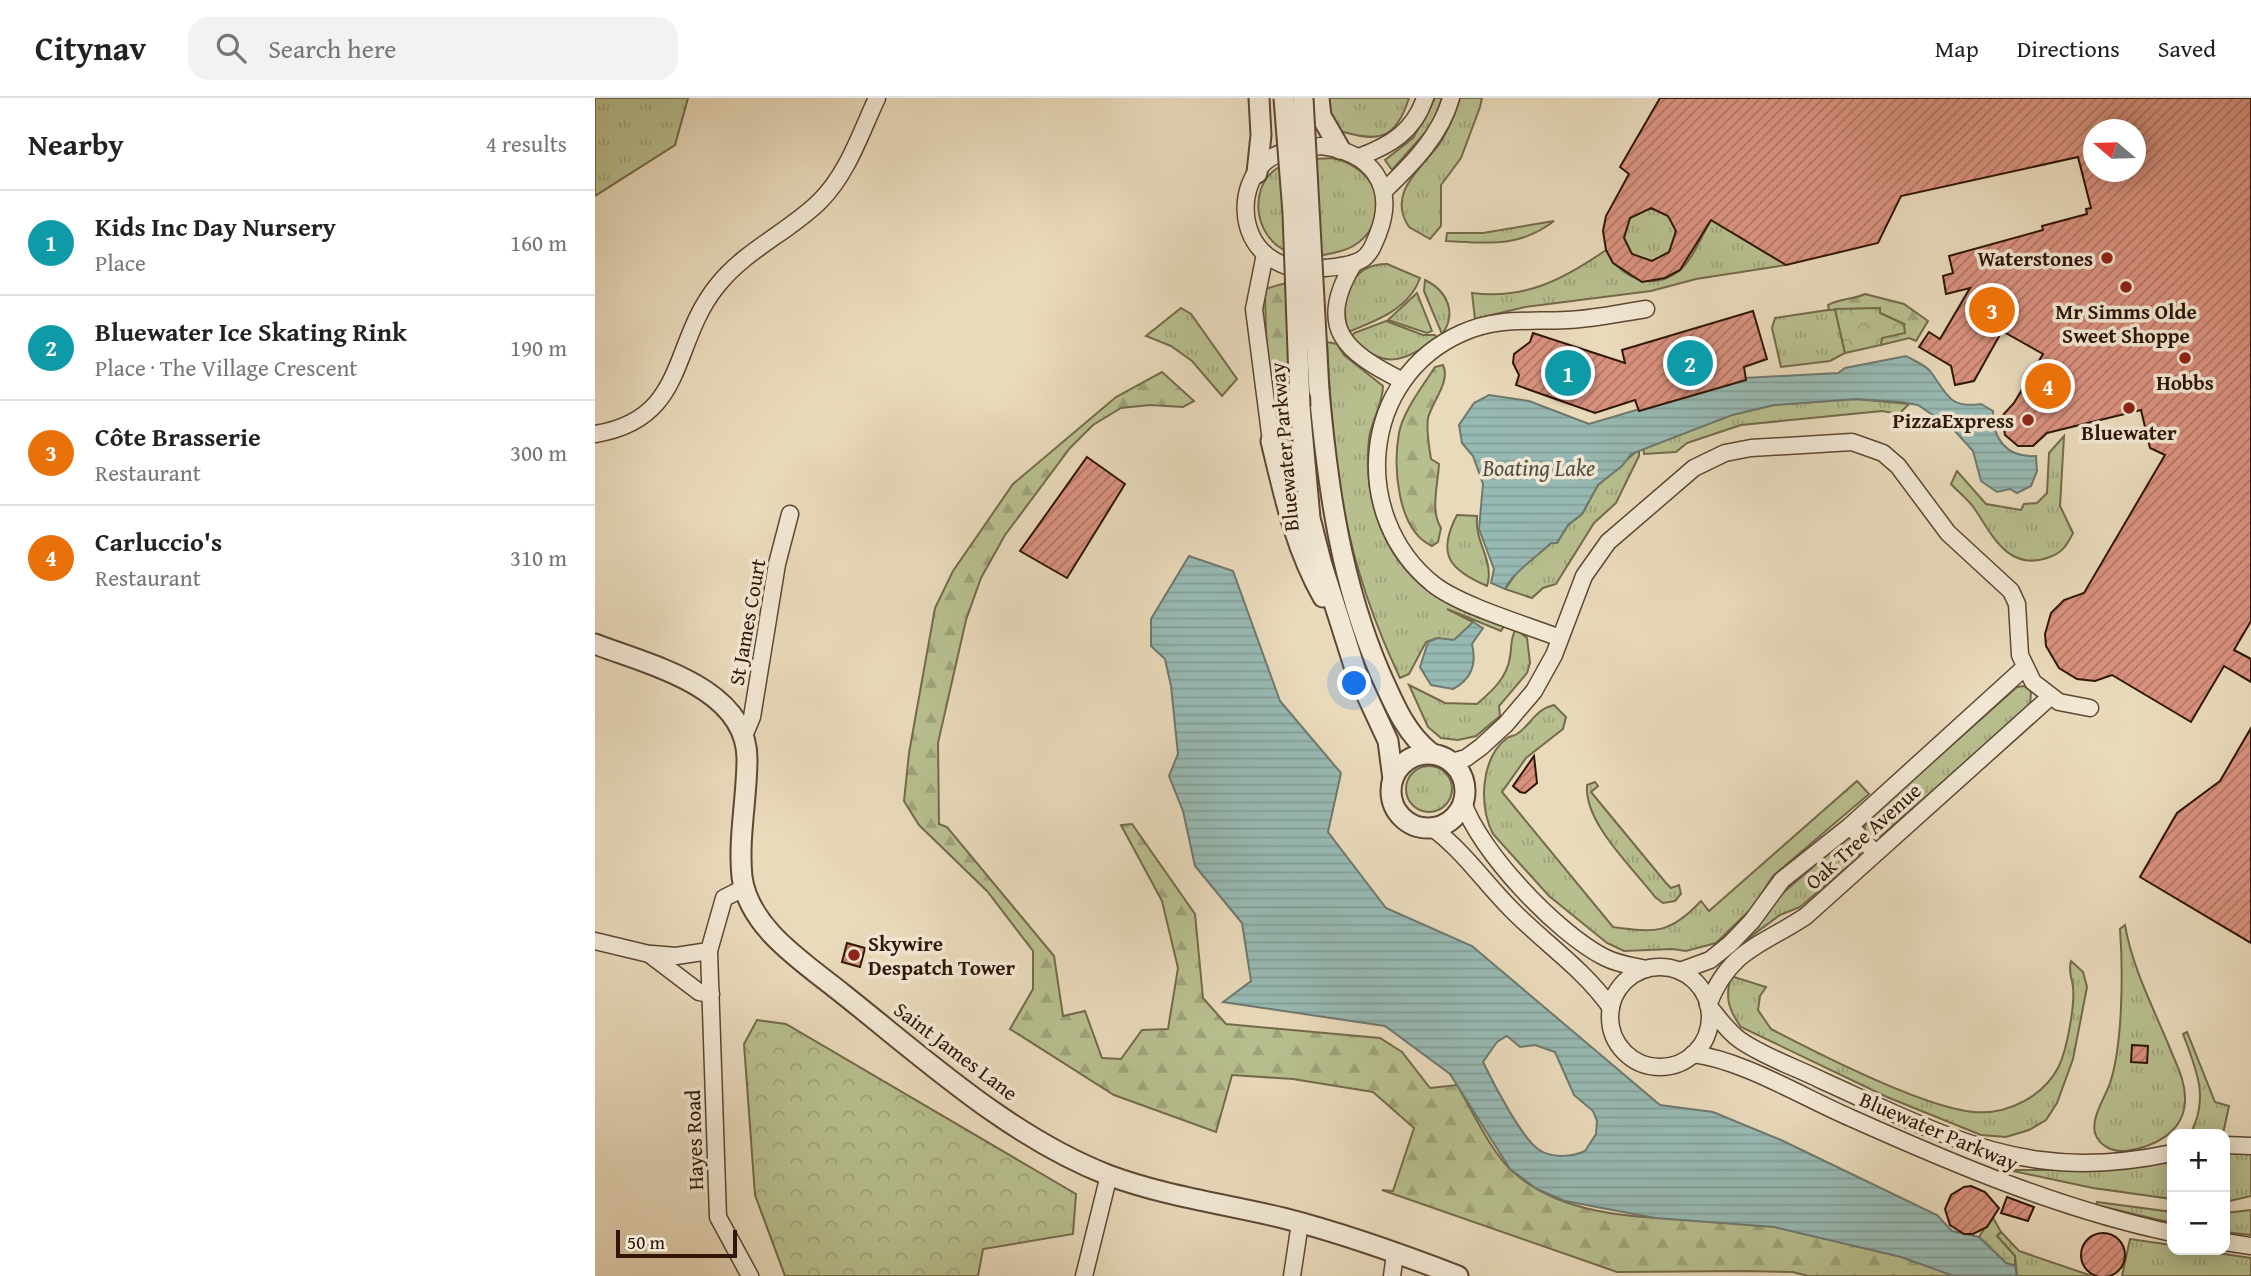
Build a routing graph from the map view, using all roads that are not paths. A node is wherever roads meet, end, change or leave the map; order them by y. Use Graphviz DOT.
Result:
graph roads {
  1 [pos="877,98"];
  2 [pos="1259,98"];
  3 [pos="1284,98"];
  4 [pos="1303,98"];
  5 [pos="1318,98"];
  6 [pos="1425,98"];
  7 [pos="1451,98"];
  8 [pos="1340,149"];
  9 [pos="1359,157"];
  10 [pos="1257,173"];
  11 [pos="1385,190"];
  12 [pos="1265,254"];
  13 [pos="1353,263"];
  14 [pos="1646,309"];
  15 [pos="1403,381"];
  16 [pos="595,434"];
  17 [pos="1271,441"];
  18 [pos="790,514"];
  19 [pos="1341,629"];
  20 [pos="1560,638"];
  21 [pos="595,643"];
  22 [pos="2024,668"];
  23 [pos="2050,697"];
  24 [pos="2090,708"];
  25 [pos="744,736"];
  26 [pos="1431,753"];
  27 [pos="1452,762"];
  28 [pos="1393,779"];
  29 [pos="1463,802"];
  30 [pos="1850,825"];
  31 [pos="1431,827"];
  32 [pos="1874,852"];
  33 [pos="744,887"];
  34 [pos="595,941"];
  35 [pos="709,951"];
  36 [pos="649,954"];
  37 [pos="1646,969"];
  38 [pos="1680,971"];
  39 [pos="711,994"];
  40 [pos="1708,1004"];
  41 [pos="1611,1008"];
  42 [pos="1693,1054"];
  43 [pos="2230,1145"];
  44 [pos="2251,1146"];
  45 [pos="2167,1154"];
  46 [pos="1108,1175"];
  47 [pos="1300,1223"];
  48 [pos="2167,1232"];
  49 [pos="2230,1243"];
  50 [pos="2251,1246"];
  51 [pos="1395,1254"];
  52 [pos="750,1276"];
  53 [pos="1084,1276"];
  54 [pos="1291,1276"];
  55 [pos="1392,1276"];
  56 [pos="1458,1276"];
  1 -- 16 [label="street"];
  2 -- 10 [label="street"];
  3 -- 19 [label="street, Bluewater Parkway, bridge"];
  4 -- 26 [label="street, Bluewater Parkway, bridge"];
  5 -- 8 [label="street"];
  6 -- 9 [label="street"];
  7 -- 11 [label="street"];
  8 -- 9 [label="street"];
  8 -- 10 [label="street"];
  9 -- 11 [label="street"];
  10 -- 12 [label="street"];
  11 -- 13 [label="street"];
  12 -- 13 [label="street"];
  12 -- 17 [label="street"];
  13 -- 15 [label="street"];
  14 -- 15 [label="street"];
  15 -- 20 [label="street"];
  17 -- 19 [label="street"];
  18 -- 25 [label="street, St James Court"];
  19 -- 28 [label="street, Bluewater Parkway"];
  20 -- 22 [label="street"];
  20 -- 27 [label="street"];
  21 -- 25 [label="street"];
  22 -- 23 [label="street"];
  22 -- 30 [label="street, Oak Tree Avenue"];
  23 -- 24 [label="street"];
  23 -- 32 [label="street, Oak Tree Avenue"];
  25 -- 33 [label="street, Saint James Lane"];
  26 -- 27 [label="street"];
  26 -- 28 [label="street"];
  27 -- 29 [label="street"];
  28 -- 31 [label="street"];
  29 -- 31 [label="street"];
  29 -- 37 [label="street"];
  30 -- 32 [label="street"];
  30 -- 38 [label="street, Oak Tree Avenue"];
  31 -- 41 [label="street"];
  32 -- 40 [label="street, Oak Tree Avenue"];
  33 -- 35 [label="street, Hayes Road"];
  33 -- 46 [label="street, Saint James Lane"];
  34 -- 36 [label="street"];
  35 -- 36 [label="street"];
  35 -- 39 [label="street, Hayes Road"];
  36 -- 39 [label="street"];
  37 -- 38 [label="street"];
  37 -- 41 [label="street"];
  38 -- 40 [label="street"];
  39 -- 52 [label="street, Hayes Road"];
  40 -- 42 [label="street"];
  40 -- 45 [label="street, Bluewater Parkway"];
  41 -- 42 [label="street"];
  42 -- 48 [label="street, Bluewater Parkway"];
  43 -- 44 [label="street"];
  46 -- 47 [label="street, Saint James Lane"];
  46 -- 53 [label="street"];
  47 -- 51 [label="street, Saint James Lane"];
  47 -- 54 [label="street"];
  49 -- 50 [label="street"];
  51 -- 55 [label="street"];
  51 -- 56 [label="street, Saint James Lane"];
}
